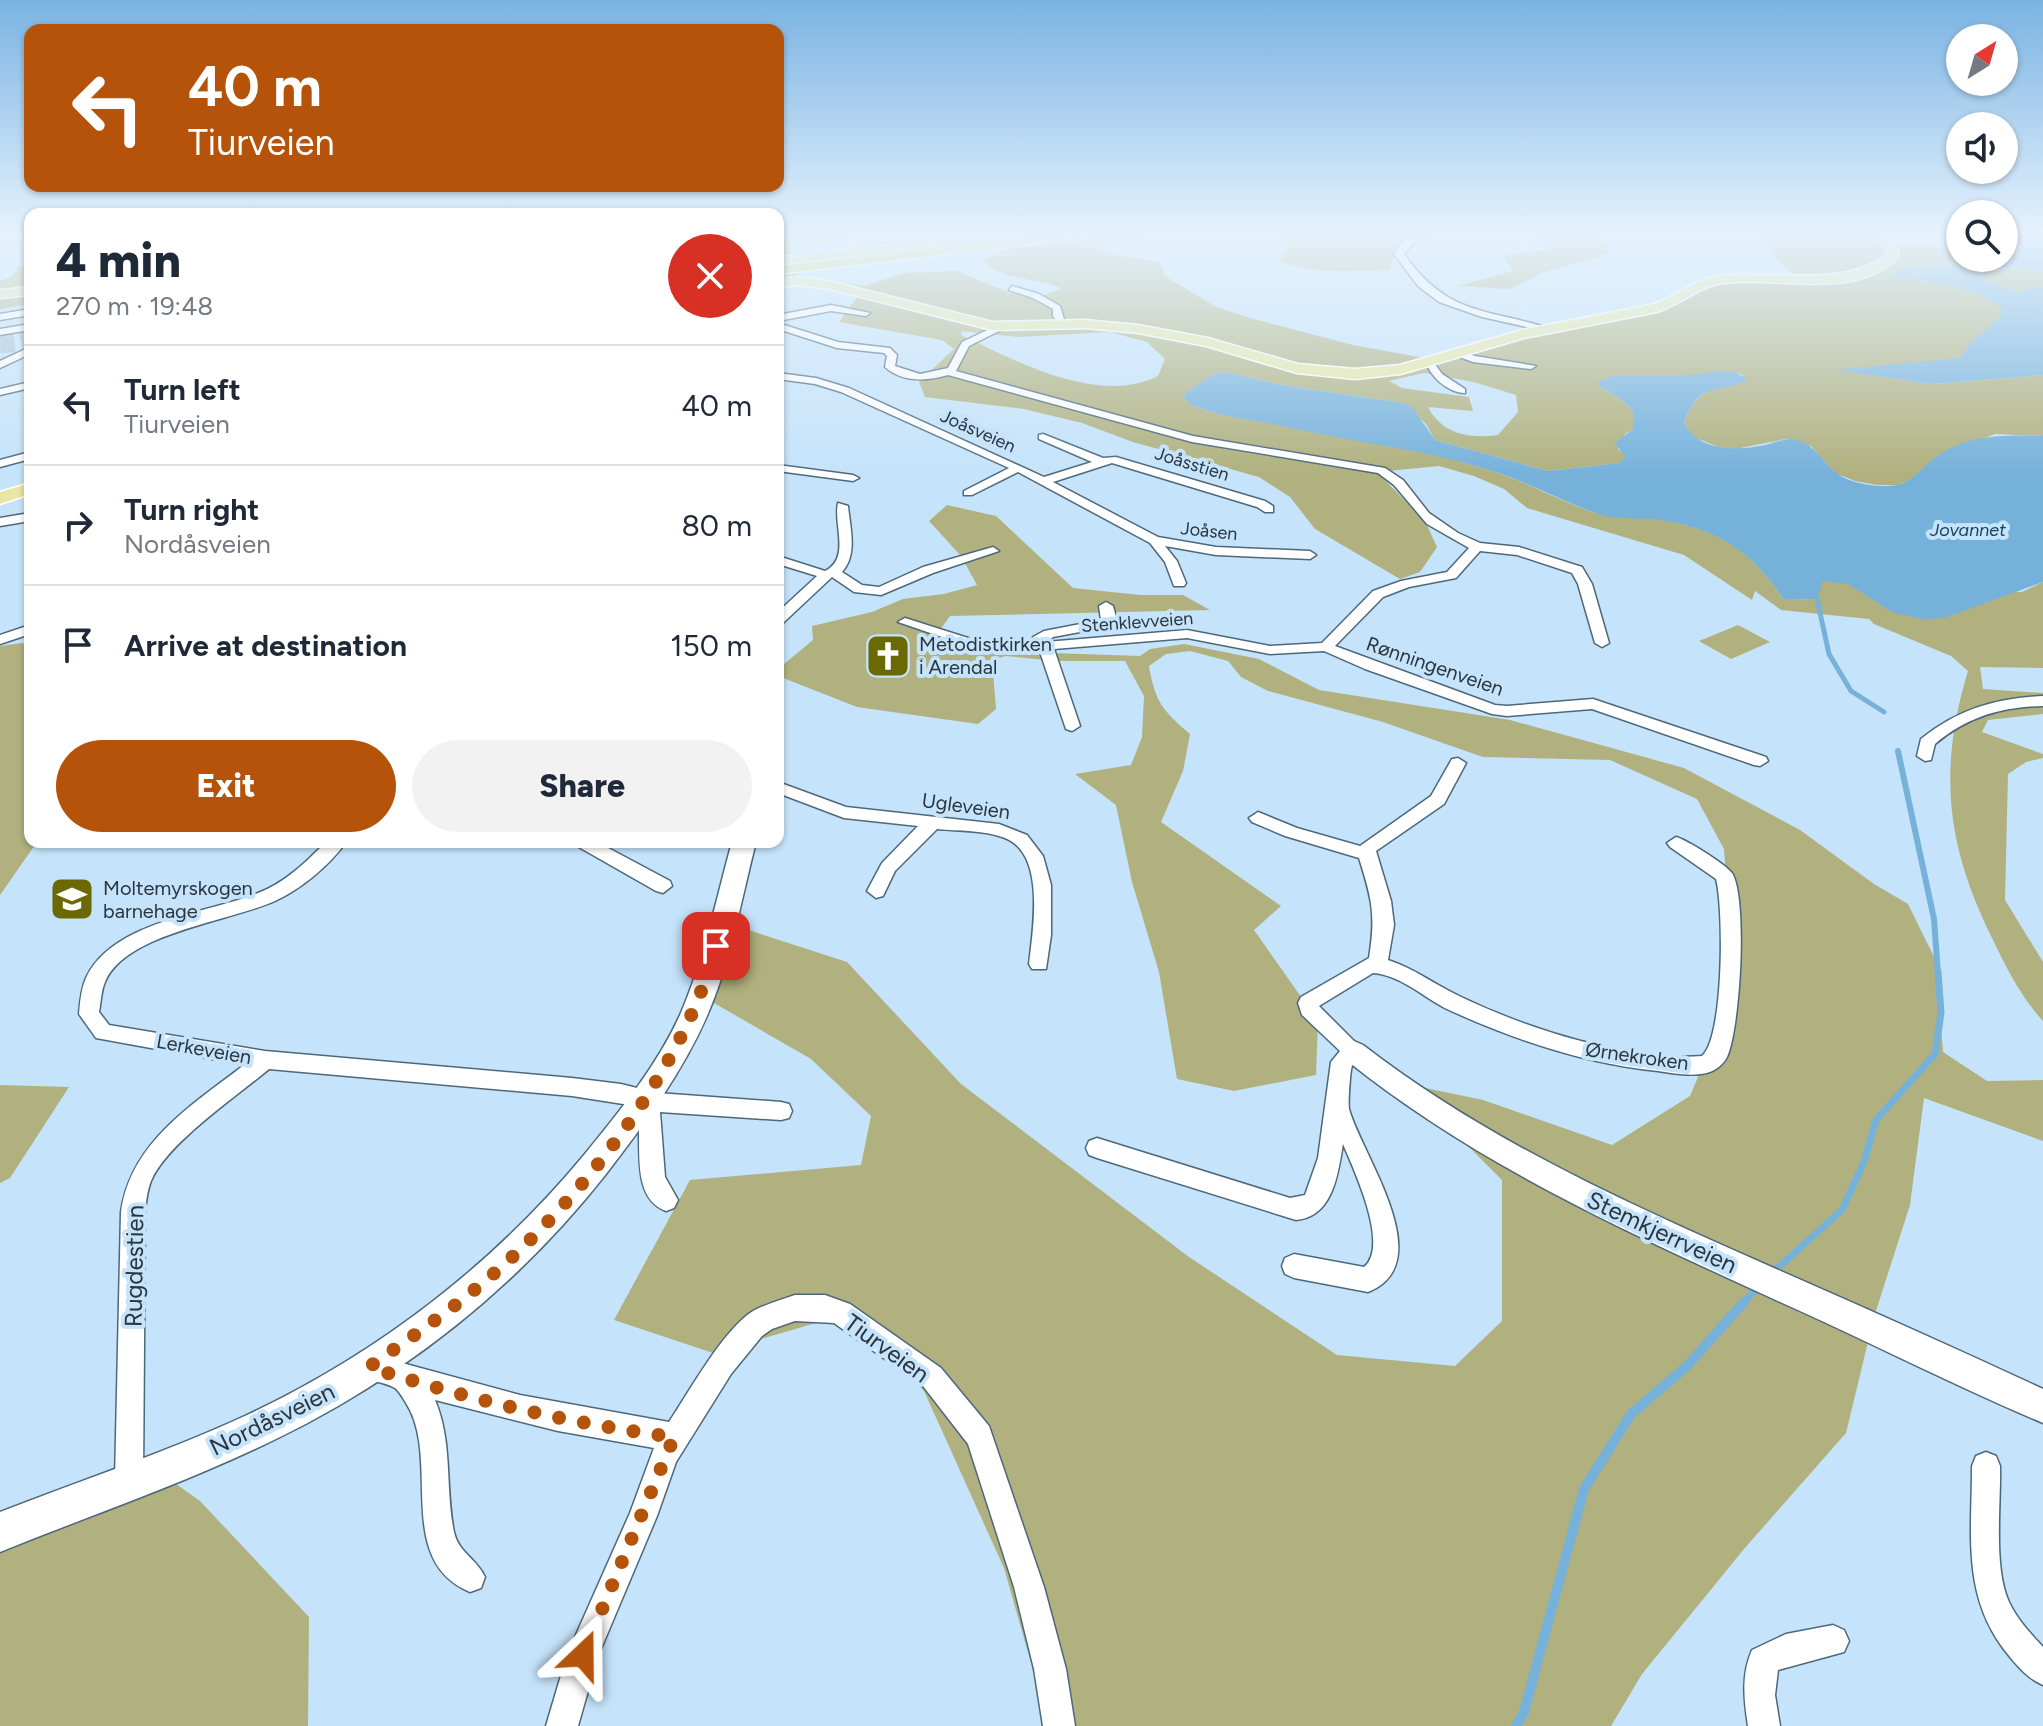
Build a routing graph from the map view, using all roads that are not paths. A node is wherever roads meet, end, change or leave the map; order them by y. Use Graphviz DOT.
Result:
graph roads {
  1 [pos="21,314"];
  2 [pos="945,314"];
  3 [pos="1057,314"];
  4 [pos="1488,314"];
  5 [pos="1625,314"];
  6 [pos="0,317"];
  7 [pos="1063,324"];
  8 [pos="1000,327"];
  9 [pos="24,328"];
  10 [pos="784,328"];
  11 [pos="1545,330"];
  12 [pos="1,332"];
  13 [pos="24,353"];
  14 [pos="1457,353"];
  15 [pos="1429,362"];
  16 [pos="0,365"];
  17 [pos="1531,366"];
  18 [pos="948,372"];
  19 [pos="784,377"];
  20 [pos="24,386"];
  21 [pos="1461,391"];
  22 [pos="0,392"];
  23 [pos="1043,437"];
  24 [pos="24,457"];
  25 [pos="1102,462"];
  26 [pos="0,464"];
  27 [pos="1018,468"];
  28 [pos="784,469"];
  29 [pos="853,478"];
  30 [pos="1044,481"];
  31 [pos="24,490"];
  32 [pos="968,493"];
  33 [pos="0,498"];
  34 [pos="842,506"];
  35 [pos="1269,509"];
  36 [pos="24,519"];
  37 [pos="0,522"];
  38 [pos="1154,540"];
  39 [pos="1477,547"];
  40 [pos="993,551"];
  41 [pos="1310,555"];
  42 [pos="784,562"];
  43 [pos="830,574"];
  44 [pos="1179,583"];
  45 [pos="1106,606"];
  46 [pos="784,614"];
  47 [pos="905,622"];
  48 [pos="24,631"];
  49 [pos="0,640"];
  50 [pos="1602,643"];
  51 [pos="1326,647"];
  52 [pos="1043,648"];
  53 [pos="2043,701"];
  54 [pos="1072,726"];
  55 [pos="1925,756"];
  56 [pos="1760,761"];
  57 [pos="1458,763"];
  58 [pos="784,789"];
  59 [pos="1258,818"];
  60 [pos="932,823"];
  61 [pos="1676,843"];
  62 [pos="330,848"];
  63 [pos="594,848"];
  64 [pos="742,848"];
  65 [pos="1367,854"];
  66 [pos="663,886"];
  67 [pos="876,891"];
  68 [pos="1039,964"];
  69 [pos="1378,964"];
  70 [pos="1354,1052"];
  71 [pos="265,1060"];
  72 [pos="645,1099"];
  73 [pos="1337,1107"];
  74 [pos="781,1111"];
  75 [pos="1097,1148"];
  76 [pos="666,1200"];
  77 [pos="1294,1266"];
  78 [pos="369,1367"];
  79 [pos="405,1378"];
  80 [pos="2043,1406"];
  81 [pos="674,1437"];
  82 [pos="1986,1466"];
  83 [pos="129,1480"];
  84 [pos="0,1532"];
  85 [pos="470,1577"];
  86 [pos="1833,1641"];
  87 [pos="2043,1669"];
  88 [pos="562,1726"];
  89 [pos="1059,1726"];
  90 [pos="1764,1726"];
  1 -- 6 [label="street"];
  2 -- 8 [label="main road"];
  3 -- 7 [label="street"];
  4 -- 11 [label="street"];
  5 -- 11 [label="main road"];
  7 -- 8 [label="main road"];
  7 -- 15 [label="main road"];
  8 -- 18 [label="street"];
  9 -- 12 [label="street"];
  10 -- 18 [label="street"];
  11 -- 14 [label="main road"];
  13 -- 16 [label="street"];
  14 -- 15 [label="main road"];
  14 -- 17 [label="street"];
  15 -- 21 [label="street"];
  18 -- 39 [label="street"];
  19 -- 27 [label="street, Joåsveien"];
  20 -- 22 [label="street"];
  23 -- 25 [label="street, Joåsstien"];
  24 -- 26 [label="street"];
  25 -- 30 [label="street, Joåsstien"];
  25 -- 35 [label="street, Joåsstien"];
  27 -- 30 [label="street, Joåsveien"];
  27 -- 32 [label="street"];
  28 -- 29 [label="street"];
  30 -- 38 [label="street, Joåsveien"];
  31 -- 33 [label="main road"];
  34 -- 43 [label="street"];
  36 -- 37 [label="street"];
  38 -- 41 [label="street, Joåsen"];
  38 -- 44 [label="street, Joåsen"];
  39 -- 50 [label="street"];
  39 -- 51 [label="street, Rønningenveien"];
  40 -- 43 [label="street"];
  42 -- 43 [label="street"];
  43 -- 46 [label="street"];
  45 -- 52 [label="street"];
  47 -- 52 [label="street, Stenklevveien"];
  48 -- 49 [label="street"];
  51 -- 52 [label="street, Stenklevveien"];
  51 -- 56 [label="street, Rønningenveien"];
  52 -- 54 [label="street"];
  53 -- 55 [label="street"];
  57 -- 65 [label="street"];
  58 -- 60 [label="street, Ugleveien"];
  59 -- 65 [label="street"];
  60 -- 67 [label="street"];
  60 -- 68 [label="street, Ugleveien"];
  61 -- 69 [label="street, Ørnekroken"];
  62 -- 71 [label="street, Lerkeveien"];
  63 -- 66 [label="street"];
  64 -- 72 [label="main road, Nordåsveien"];
  65 -- 69 [label="street"];
  69 -- 70 [label="street"];
  70 -- 73 [label="street"];
  70 -- 80 [label="street, Stemkjerrveien"];
  71 -- 72 [label="street, Lerkeveien"];
  71 -- 83 [label="street, Rugdestien"];
  72 -- 74 [label="street, Lerkeveien"];
  72 -- 76 [label="street"];
  72 -- 78 [label="main road, Nordåsveien"];
  73 -- 75 [label="street"];
  73 -- 77 [label="street"];
  78 -- 79 [label="street"];
  78 -- 83 [label="main road, Nordåsveien"];
  79 -- 81 [label="street"];
  79 -- 85 [label="street"];
  81 -- 88 [label="street, Tiurveien"];
  81 -- 89 [label="street, Tiurveien"];
  82 -- 87 [label="street"];
  83 -- 84 [label="main road, Nordåsveien"];
  86 -- 90 [label="street"];
}
